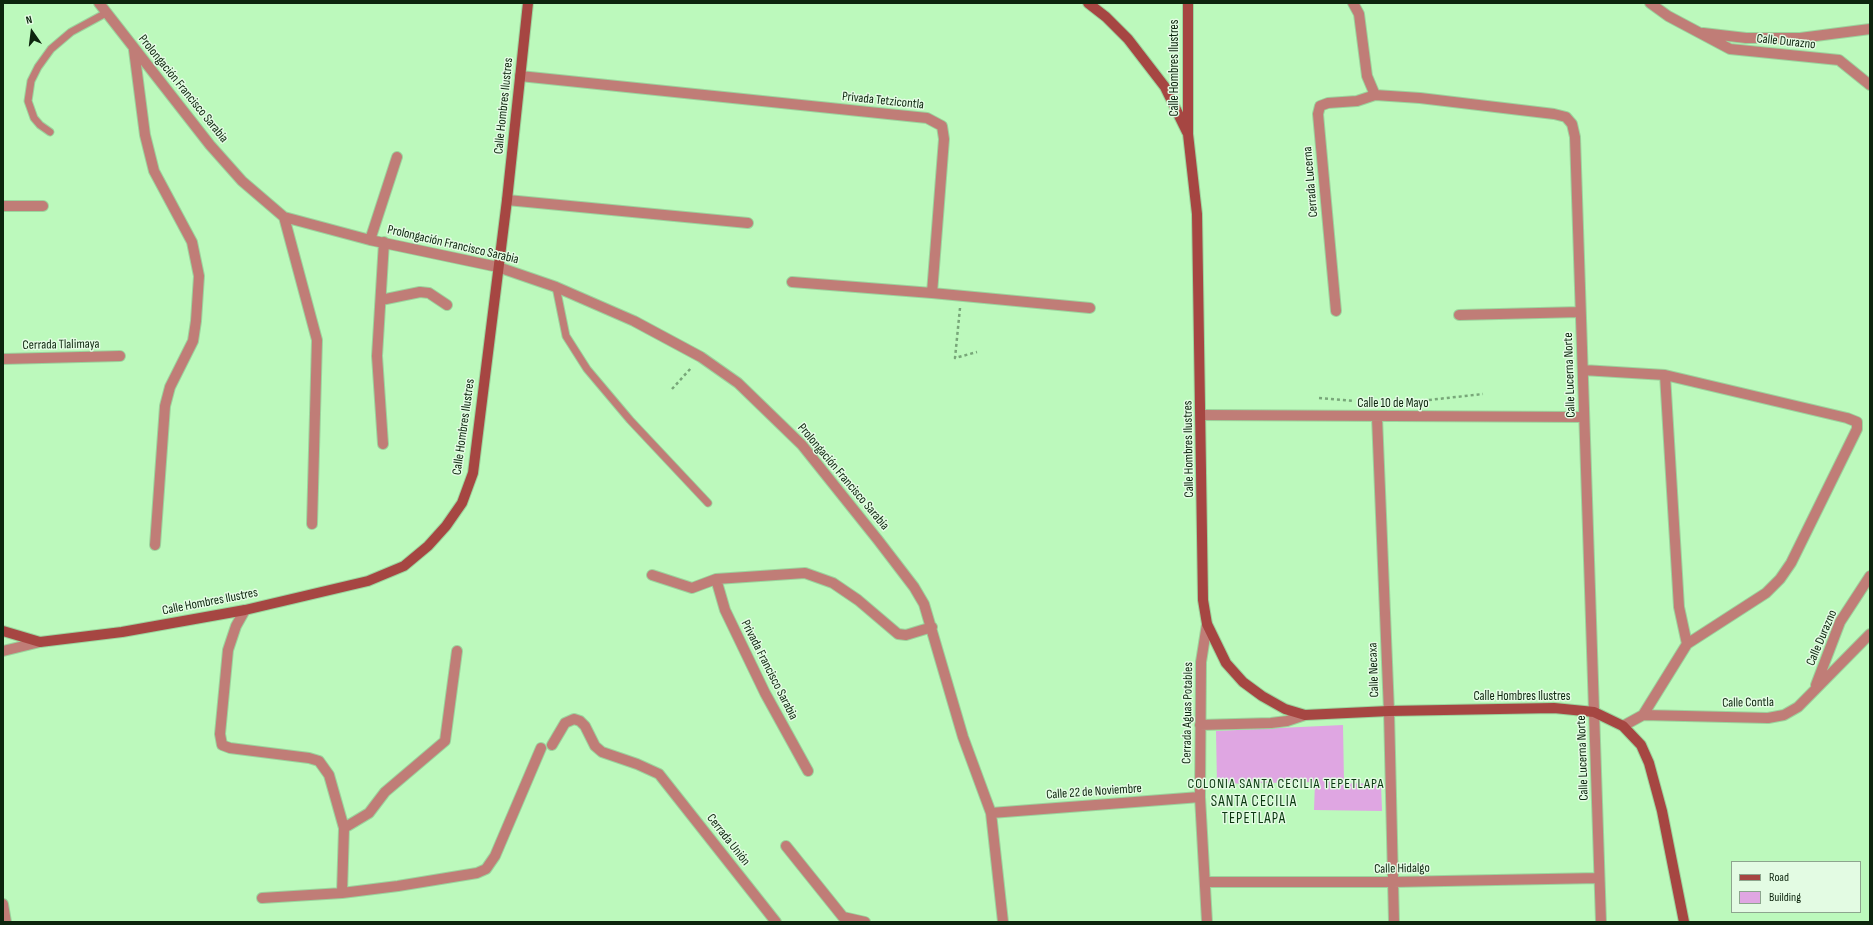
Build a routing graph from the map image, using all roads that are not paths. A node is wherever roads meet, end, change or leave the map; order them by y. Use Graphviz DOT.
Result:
graph roads {
  1 [pos="99,3"];
  2 [pos="528,3"];
  3 [pos="1088,3"];
  4 [pos="1188,3"];
  5 [pos="1353,3"];
  6 [pos="1650,3"];
  7 [pos="106,14"];
  8 [pos="1870,29"];
  9 [pos="1695,32"];
  10 [pos="134,49"];
  11 [pos="520,76"];
  12 [pos="1870,85"];
  13 [pos="1375,95"];
  14 [pos="50,132"];
  15 [pos="1188,134"];
  16 [pos="398,157"];
  17 [pos="507,200"];
  18 [pos="3,206"];
  19 [pos="43,206"];
  20 [pos="284,217"];
  21 [pos="748,223"];
  22 [pos="370,240"];
  23 [pos="384,242"];
  24 [pos="498,266"];
  25 [pos="792,282"];
  26 [pos="556,286"];
  27 [pos="932,293"];
  28 [pos="381,300"];
  29 [pos="448,305"];
  30 [pos="1090,308"];
  31 [pos="1336,311"];
  32 [pos="1580,312"];
  33 [pos="1458,315"];
  34 [pos="120,356"];
  35 [pos="3,359"];
  36 [pos="1583,370"];
  37 [pos="1665,375"];
  38 [pos="1201,416"];
  39 [pos="1377,417"];
  40 [pos="1584,417"];
  41 [pos="384,444"];
  42 [pos="708,503"];
  43 [pos="312,524"];
  44 [pos="155,545"];
  45 [pos="652,575"];
  46 [pos="1870,576"];
  47 [pos="716,579"];
  48 [pos="245,610"];
  49 [pos="1207,624"];
  50 [pos="932,627"];
  51 [pos="3,631"];
  52 [pos="1870,634"];
  53 [pos="40,642"];
  54 [pos="1687,644"];
  55 [pos="3,651"];
  56 [pos="457,651"];
  57 [pos="1814,690"];
  58 [pos="1389,711"];
  59 [pos="1594,712"];
  60 [pos="1305,715"];
  61 [pos="1643,715"];
  62 [pos="1200,725"];
  63 [pos="1623,726"];
  64 [pos="552,745"];
  65 [pos="541,748"];
  66 [pos="808,771"];
  67 [pos="1200,797"];
  68 [pos="991,814"];
  69 [pos="344,828"];
  70 [pos="786,846"];
  71 [pos="1599,878"];
  72 [pos="1205,882"];
  73 [pos="1393,882"];
  74 [pos="342,893"];
  75 [pos="262,898"];
  76 [pos="3,904"];
  77 [pos="6,922"];
  78 [pos="776,922"];
  79 [pos="865,922"];
  80 [pos="1003,922"];
  81 [pos="1207,922"];
  82 [pos="1394,922"];
  83 [pos="1601,922"];
  84 [pos="1684,922"];
  1 -- 7 [label="street, Prolongación Francisco Sarabia"];
  2 -- 11 [label="main road, Calle Hombres Ilustres"];
  3 -- 15 [label="main road, Calle Hombres Ilustres"];
  4 -- 15 [label="main road, Calle Hombres Ilustres"];
  5 -- 13 [label="street"];
  6 -- 9 [label="street, Calle Durazno"];
  7 -- 10 [label="street, Prolongación Francisco Sarabia"];
  7 -- 14 [label="lane"];
  8 -- 9 [label="street"];
  9 -- 12 [label="street, Calle Durazno"];
  10 -- 20 [label="street, Prolongación Francisco Sarabia"];
  10 -- 44 [label="street"];
  11 -- 17 [label="main road, Calle Hombres Ilustres"];
  11 -- 27 [label="street, Privada Tetzicontla"];
  13 -- 31 [label="street, Cerrada Lucerna"];
  13 -- 32 [label="street, Calle Lucerna Norte"];
  15 -- 38 [label="main road, Calle Hombres Ilustres"];
  16 -- 22 [label="street"];
  17 -- 21 [label="street"];
  17 -- 24 [label="main road, Calle Hombres Ilustres"];
  18 -- 19 [label="street"];
  20 -- 22 [label="street, Prolongación Francisco Sarabia"];
  20 -- 43 [label="street"];
  22 -- 23 [label="street, Prolongación Francisco Sarabia"];
  23 -- 24 [label="street, Prolongación Francisco Sarabia"];
  23 -- 28 [label="street"];
  24 -- 26 [label="street, Prolongación Francisco Sarabia"];
  24 -- 48 [label="main road, Calle Hombres Ilustres"];
  25 -- 27 [label="street"];
  26 -- 42 [label="lane"];
  26 -- 50 [label="street, Prolongación Francisco Sarabia"];
  27 -- 30 [label="street"];
  28 -- 29 [label="street"];
  28 -- 41 [label="street"];
  32 -- 33 [label="street"];
  32 -- 36 [label="street, Calle Lucerna Norte"];
  34 -- 35 [label="street, Cerrada Tlalimaya"];
  36 -- 37 [label="street"];
  36 -- 40 [label="street, Calle Lucerna Norte"];
  37 -- 54 [label="street"];
  37 -- 54 [label="street"];
  38 -- 39 [label="street, Calle 10 de Mayo"];
  38 -- 49 [label="main road, Calle Hombres Ilustres"];
  39 -- 40 [label="street, Calle 10 de Mayo"];
  39 -- 58 [label="street, Calle Necaxa"];
  40 -- 59 [label="street, Calle Lucerna Norte"];
  45 -- 47 [label="street"];
  46 -- 57 [label="street, Calle Durazno"];
  47 -- 50 [label="street"];
  47 -- 66 [label="street, Privada Francisco Sarabia"];
  48 -- 53 [label="main road, Calle Hombres Ilustres"];
  48 -- 69 [label="street"];
  49 -- 60 [label="main road, Calle Hombres Ilustres"];
  49 -- 62 [label="street, Cerrada Aguas Potables"];
  50 -- 68 [label="street, Prolongación Francisco Sarabia"];
  51 -- 53 [label="main road, Calle Hombres Ilustres"];
  52 -- 57 [label="street, Calle Contla"];
  53 -- 55 [label="street"];
  54 -- 61 [label="street"];
  56 -- 69 [label="street"];
  57 -- 61 [label="street, Calle Contla"];
  58 -- 59 [label="main road, Calle Hombres Ilustres"];
  58 -- 60 [label="main road, Calle Hombres Ilustres"];
  58 -- 73 [label="street, Calle Necaxa"];
  59 -- 63 [label="main road, Calle Hombres Ilustres"];
  59 -- 71 [label="street, Calle Lucerna Norte"];
  60 -- 62 [label="street, Calle Hombres Ilustres"];
  61 -- 63 [label="street"];
  62 -- 67 [label="street, Cerrada Aguas Potables"];
  63 -- 84 [label="main road, Calle Hombres Ilustres"];
  64 -- 78 [label="street, Cerrada Unión"];
  65 -- 74 [label="street"];
  67 -- 68 [label="street, Calle 22 de Noviembre"];
  67 -- 72 [label="street, Cerrada Aguas Potables"];
  68 -- 80 [label="street, Prolongación Francisco Sarabia"];
  69 -- 74 [label="street"];
  70 -- 79 [label="street"];
  71 -- 73 [label="street, Calle Hidalgo"];
  71 -- 83 [label="street, Calle Lucerna Norte"];
  72 -- 73 [label="street, Calle Hidalgo"];
  72 -- 81 [label="street, Cerrada Aguas Potables"];
  73 -- 82 [label="street, Calle Necaxa"];
  74 -- 75 [label="street"];
  76 -- 77 [label="street"];
}
